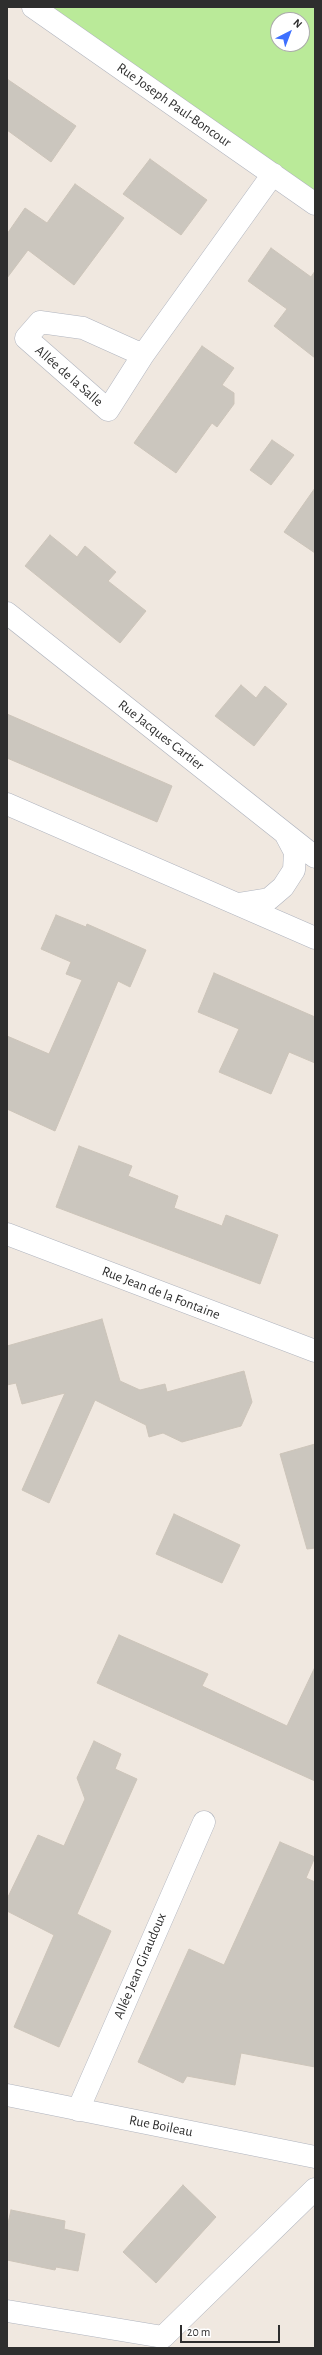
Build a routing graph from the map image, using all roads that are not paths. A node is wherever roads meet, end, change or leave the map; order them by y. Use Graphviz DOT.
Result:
graph roads {
  1 [pos="33,7"];
  2 [pos="274,174"];
  3 [pos="315,204"];
  4 [pos="143,355"];
  5 [pos="7,613"];
  6 [pos="7,804"];
  7 [pos="286,835"];
  8 [pos="315,857"];
  9 [pos="238,904"];
  10 [pos="315,938"];
  11 [pos="7,1234"];
  12 [pos="315,1351"];
  13 [pos="204,1822"];
  14 [pos="7,2095"];
  15 [pos="78,2110"];
  16 [pos="315,2157"];
  17 [pos="315,2189"];
  18 [pos="7,2312"];
  1 -- 2 [label="street, Rue Joseph Paul-Boncour"];
  2 -- 3 [label="street, Rue Joseph Paul-Boncour"];
  2 -- 4 [label="street, Allée de la Salle"];
  4 -- 4 [label="street, Allée de la Salle"];
  5 -- 7 [label="street, Rue Jacques Cartier"];
  6 -- 9 [label="street"];
  7 -- 8 [label="street, Rue Jacques Cartier"];
  7 -- 9 [label="street"];
  9 -- 10 [label="street"];
  11 -- 12 [label="street, Rue Jean de la Fontaine"];
  13 -- 15 [label="street, Allée Jean Giraudoux"];
  14 -- 15 [label="street, Rue Boileau"];
  15 -- 16 [label="street, Rue Boileau"];
  17 -- 18 [label="street"];
}
